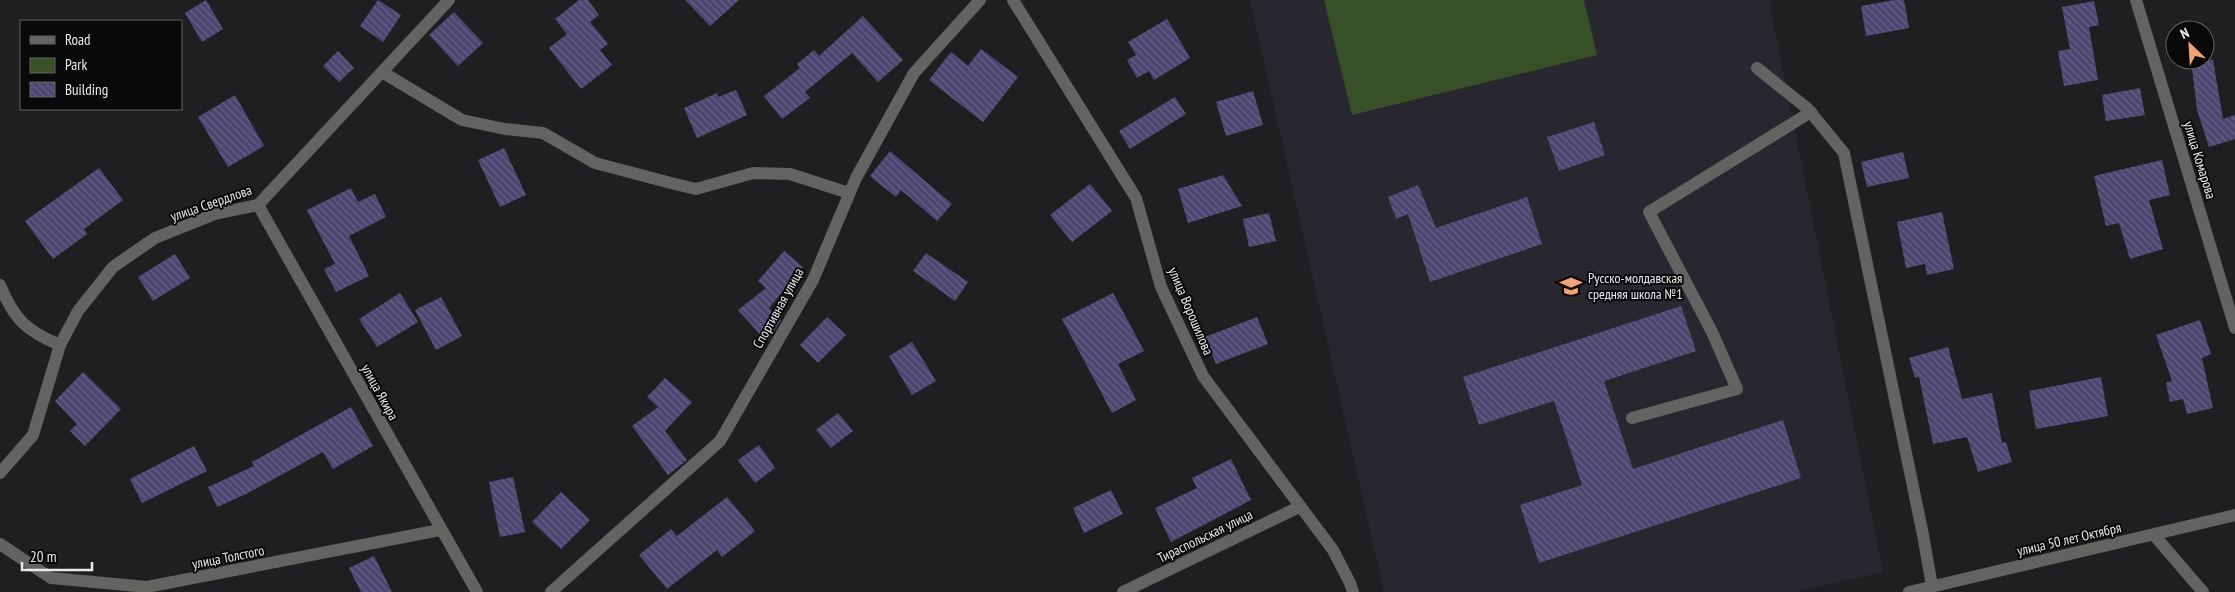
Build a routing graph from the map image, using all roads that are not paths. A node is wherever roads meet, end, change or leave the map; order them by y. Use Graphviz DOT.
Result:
graph roads {
  1 [pos="449,0"];
  2 [pos="980,0"];
  3 [pos="1013,0"];
  4 [pos="2136,0"];
  5 [pos="1757,68"];
  6 [pos="382,72"];
  7 [pos="1811,112"];
  8 [pos="849,193"];
  9 [pos="258,205"];
  10 [pos="0,285"];
  11 [pos="2235,328"];
  12 [pos="60,345"];
  13 [pos="1632,418"];
  14 [pos="0,473"];
  15 [pos="1299,507"];
  16 [pos="2235,515"];
  17 [pos="440,530"];
  18 [pos="2154,535"];
  19 [pos="0,544"];
  20 [pos="1932,586"];
  21 [pos="477,592"];
  22 [pos="551,592"];
  23 [pos="1123,592"];
  24 [pos="1353,592"];
  25 [pos="1909,592"];
  26 [pos="2203,592"];
  1 -- 6 [label="street, улица Свердлова"];
  2 -- 8 [label="street, Спортивная улица"];
  3 -- 15 [label="street, улица Ворошилова"];
  4 -- 11 [label="street, улица Комарова"];
  5 -- 7 [label="street"];
  6 -- 8 [label="street"];
  6 -- 9 [label="street, улица Свердлова"];
  7 -- 13 [label="street"];
  7 -- 20 [label="street"];
  8 -- 22 [label="street, Спортивная улица"];
  9 -- 12 [label="street, улица Свердлова"];
  9 -- 17 [label="street, улица Якира"];
  10 -- 12 [label="street"];
  12 -- 14 [label="street, улица Свердлова"];
  15 -- 23 [label="street, Тираспольская улица"];
  15 -- 24 [label="street, улица Ворошилова"];
  16 -- 18 [label="street, улица 50 лет Октября"];
  17 -- 19 [label="street, улица Толстого"];
  17 -- 21 [label="street, улица Якира"];
  18 -- 20 [label="street, улица 50 лет Октября"];
  18 -- 26 [label="street"];
  20 -- 25 [label="street, улица 50 лет Октября"];
}
